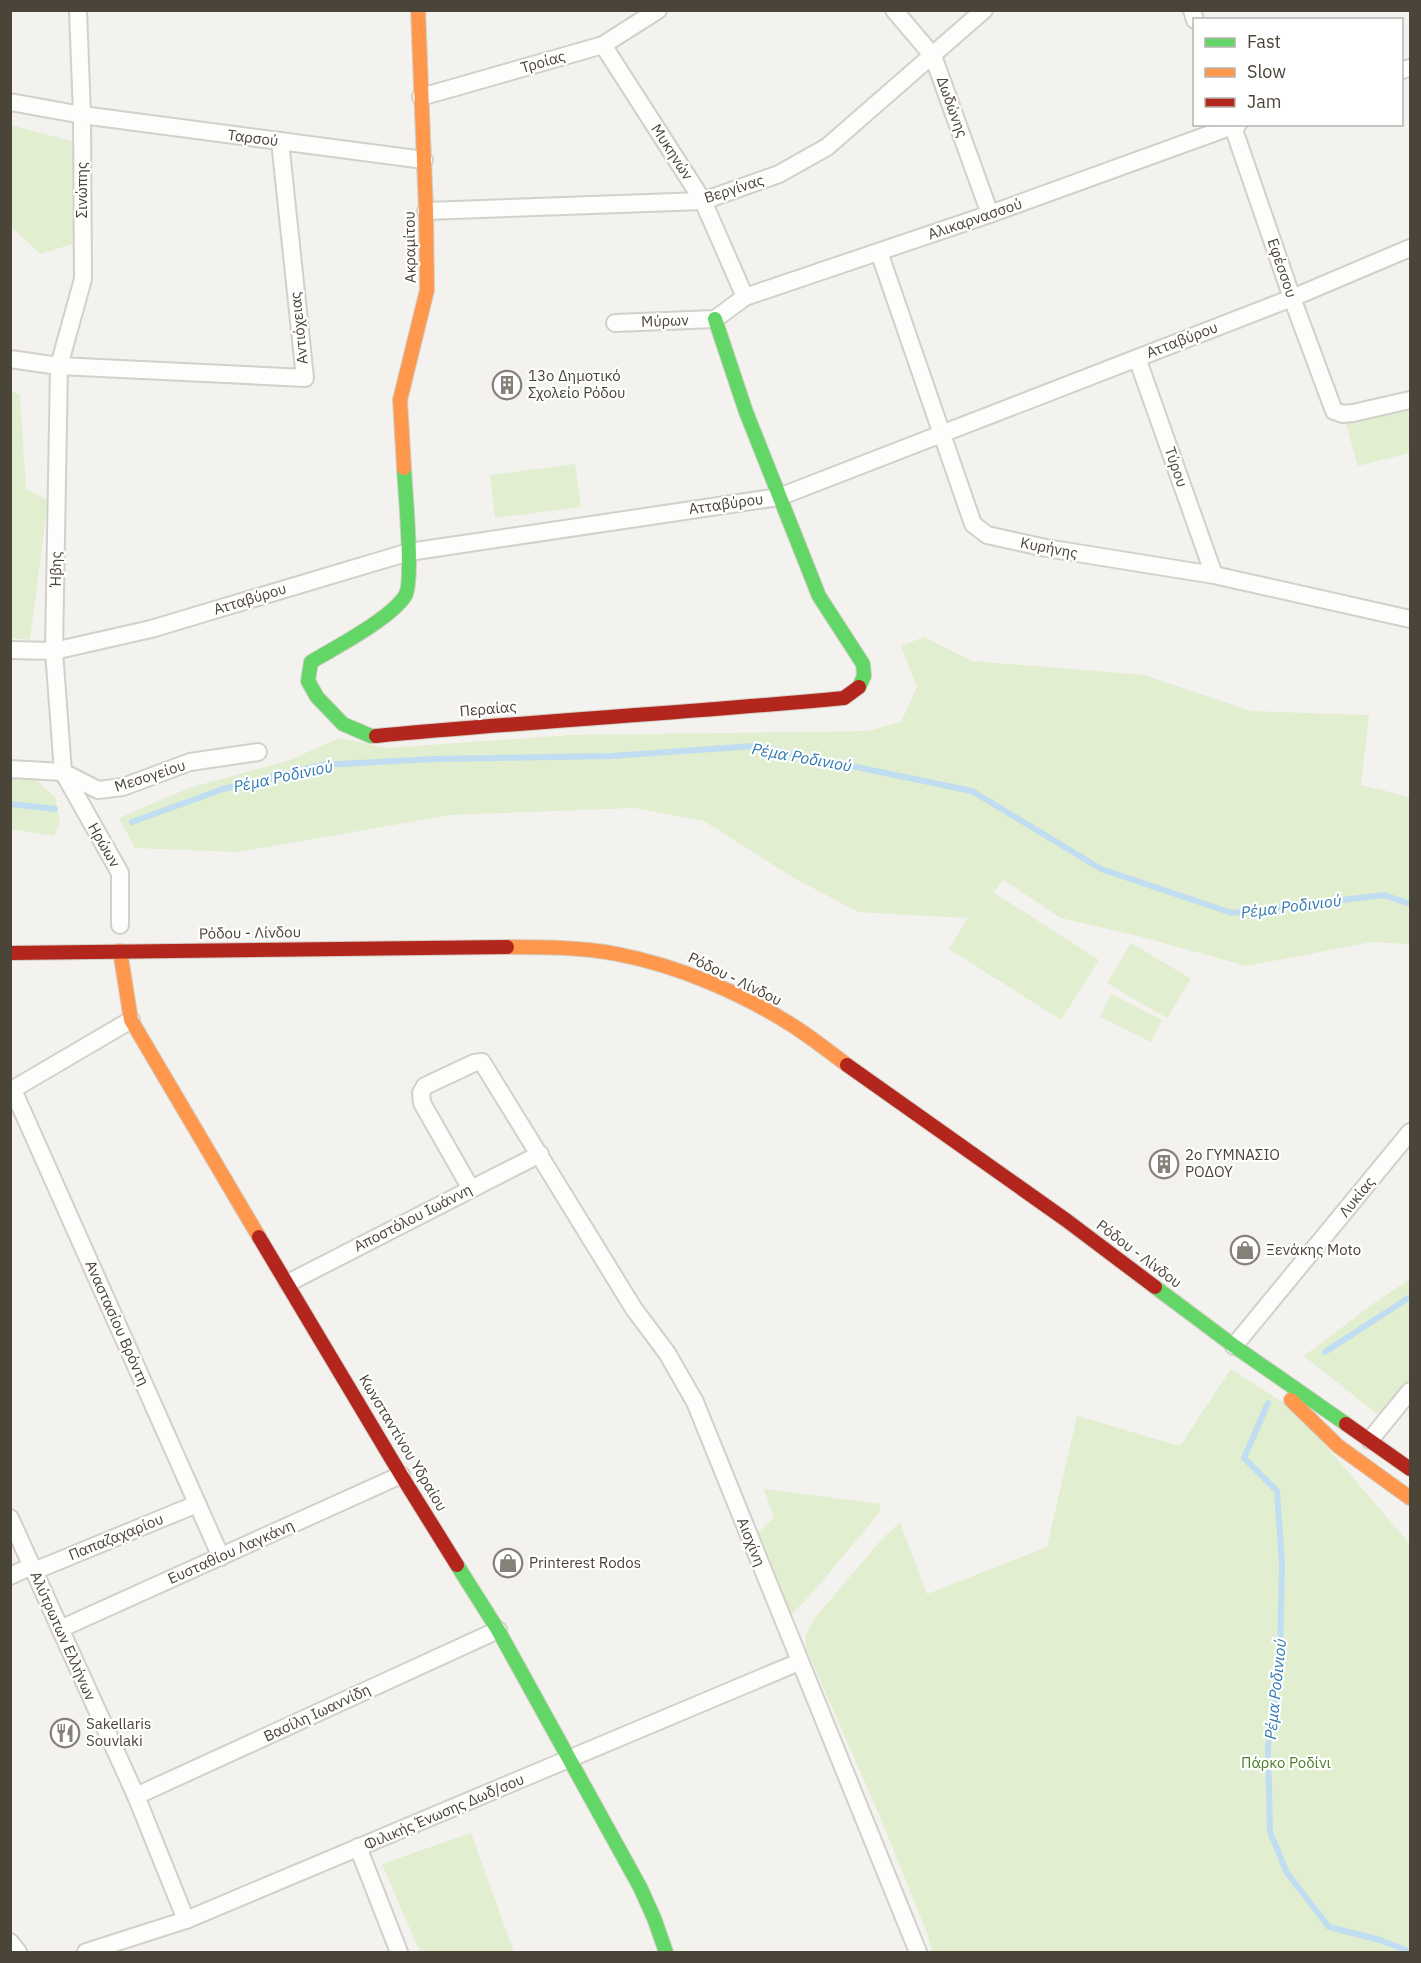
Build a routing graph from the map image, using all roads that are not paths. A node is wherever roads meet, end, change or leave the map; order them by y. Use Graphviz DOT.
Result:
graph roads {
  1 [pos="78,10"];
  2 [pos="418,10"];
  3 [pos="658,10"];
  4 [pos="894,10"];
  5 [pos="984,10"];
  6 [pos="603,45"];
  7 [pos="933,56"];
  8 [pos="421,97"];
  9 [pos="10,102"];
  10 [pos="82,116"];
  11 [pos="1234,126"];
  12 [pos="280,141"];
  13 [pos="424,160"];
  14 [pos="704,201"];
  15 [pos="426,211"];
  16 [pos="990,214"];
  17 [pos="1410,248"];
  18 [pos="879,252"];
  19 [pos="745,297"];
  20 [pos="1292,298"];
  21 [pos="715,319"];
  22 [pos="615,323"];
  23 [pos="1137,358"];
  24 [pos="10,359"];
  25 [pos="59,366"];
  26 [pos="1410,400"];
  27 [pos="941,434"];
  28 [pos="779,497"];
  29 [pos="409,552"];
  30 [pos="1214,575"];
  31 [pos="1410,619"];
  32 [pos="10,650"];
  33 [pos="54,651"];
  34 [pos="258,752"];
  35 [pos="10,769"];
  36 [pos="63,772"];
  37 [pos="120,925"];
  38 [pos="120,951"];
  39 [pos="10,953"];
  40 [pos="131,1020"];
  41 [pos="12,1090"];
  42 [pos="1410,1132"];
  43 [pos="540,1154"];
  44 [pos="471,1189"];
  45 [pos="288,1283"];
  46 [pos="1234,1346"];
  47 [pos="1410,1391"];
  48 [pos="1370,1440"];
  49 [pos="1410,1469"];
  50 [pos="401,1475"];
  51 [pos="1410,1498"];
  52 [pos="197,1504"];
  53 [pos="10,1518"];
  54 [pos="221,1557"];
  55 [pos="33,1569"];
  56 [pos="10,1576"];
  57 [pos="60,1629"];
  58 [pos="498,1630"];
  59 [pos="799,1662"];
  60 [pos="568,1759"];
  61 [pos="135,1796"];
  62 [pos="358,1847"];
  63 [pos="186,1920"];
  64 [pos="10,1942"];
  65 [pos="18,1953"];
  66 [pos="86,1953"];
  67 [pos="399,1953"];
  68 [pos="666,1953"];
  69 [pos="918,1953"];
  1 -- 10 [label="street, Σινώπης"];
  2 -- 8 [label="street, Ακραμίτου"];
  3 -- 6 [label="street, Τροίας"];
  4 -- 7 [label="street, Δωδώνης"];
  5 -- 7 [label="street, Βεργίνας"];
  6 -- 8 [label="street, Τροίας"];
  6 -- 14 [label="street, Μυκηνών"];
  7 -- 14 [label="street, Βεργίνας"];
  7 -- 16 [label="street, Δωδώνης"];
  8 -- 13 [label="street, Ακραμίτου"];
  9 -- 10 [label="street, Ταρσού"];
  10 -- 12 [label="street, Ταρσού"];
  10 -- 25 [label="street, Σινώπης"];
  11 -- 16 [label="street, Αλικαρνασσού"];
  11 -- 20 [label="street, Εφέσσου"];
  12 -- 13 [label="street, Ταρσού"];
  12 -- 25 [label="street, Αντιόχειας"];
  13 -- 15 [label="street, Ακραμίτου"];
  14 -- 15 [label="street, Βεργίνας"];
  14 -- 19 [label="street, Μυκηνών"];
  15 -- 29 [label="street, Ακραμίτου"];
  16 -- 18 [label="street, Αλικαρνασσού"];
  17 -- 20 [label="street, Ατταβύρου"];
  18 -- 19 [label="street, Αλικαρνασσού"];
  18 -- 27 [label="street, Κυρήνης"];
  19 -- 21 [label="street, Αλικαρνασσού"];
  20 -- 23 [label="street, Ατταβύρου"];
  20 -- 26 [label="street, Εφέσσου"];
  21 -- 22 [label="street, Μύρων"];
  21 -- 28 [label="street"];
  23 -- 27 [label="street, Ατταβύρου"];
  23 -- 30 [label="street, Τύρου"];
  24 -- 25 [label="street"];
  25 -- 33 [label="street, Ήβης"];
  27 -- 28 [label="street, Ατταβύρου"];
  27 -- 30 [label="street, Κυρήνης"];
  28 -- 29 [label="street, Ατταβύρου"];
  28 -- 29 [label="street, Περαίας"];
  29 -- 33 [label="street, Ατταβύρου"];
  30 -- 31 [label="street, Κυρήνης"];
  32 -- 33 [label="street, Ατταβύρου"];
  33 -- 36 [label="street, Ήβης"];
  34 -- 36 [label="street, Μεσογείου"];
  35 -- 36 [label="street, Μεσογείου"];
  36 -- 37 [label="street, Ηρώων"];
  38 -- 39 [label="street, Ρόδου - Λίνδου"];
  38 -- 40 [label="street, Κωνσταντίνου Υδραίου"];
  38 -- 46 [label="street, Ρόδου - Λίνδου"];
  40 -- 41 [label="street"];
  40 -- 45 [label="street, Κωνσταντίνου Υδραίου"];
  41 -- 52 [label="street, Αναστασίου Βρόντη"];
  42 -- 46 [label="street, Λυκίας"];
  43 -- 44 [label="street, Αποστόλου Ιωάννη"];
  43 -- 44 [label="street, Αισχίνη"];
  43 -- 59 [label="street, Αισχίνη"];
  44 -- 45 [label="street, Αποστόλου Ιωάννη"];
  45 -- 50 [label="street, Κωνσταντίνου Υδραίου"];
  46 -- 48 [label="street, Ρόδου - Λίνδου"];
  46 -- 51 [label="street, Ρόδου - Λίνδου"];
  47 -- 48 [label="street"];
  48 -- 49 [label="street, Ρόδου - Λίνδου"];
  50 -- 54 [label="street, Ευσταθίου Λαγκάνη"];
  50 -- 58 [label="street, Κωνσταντίνου Υδραίου"];
  52 -- 54 [label="street, Αναστασίου Βρόντη"];
  52 -- 55 [label="street, Παπαζαχαρίου"];
  53 -- 55 [label="street, Αλύτρωτων Ελλήνων"];
  54 -- 57 [label="street, Ευσταθίου Λαγκάνη"];
  55 -- 56 [label="street, Παπαζαχαρίου"];
  55 -- 57 [label="street, Αλύτρωτων Ελλήνων"];
  57 -- 61 [label="street, Αλύτρωτων Ελλήνων"];
  58 -- 60 [label="street, Κωνσταντίνου Υδραίου"];
  58 -- 61 [label="street, Βασίλη Ιωαννίδη"];
  59 -- 60 [label="street, Φιλικής Ένωσης Δωδ/σου"];
  59 -- 69 [label="street, Αισχίνη"];
  60 -- 62 [label="street, Φιλικής Ένωσης Δωδ/σου"];
  60 -- 68 [label="street, Κωνσταντίνου Υδραίου"];
  61 -- 63 [label="street, Αλύτρωτων Ελλήνων"];
  62 -- 63 [label="street, Φιλικής Ένωσης Δωδ/σου"];
  62 -- 67 [label="street"];
  63 -- 66 [label="street, Φιλικής Ένωσης Δωδ/σου"];
  64 -- 65 [label="street"];
}
